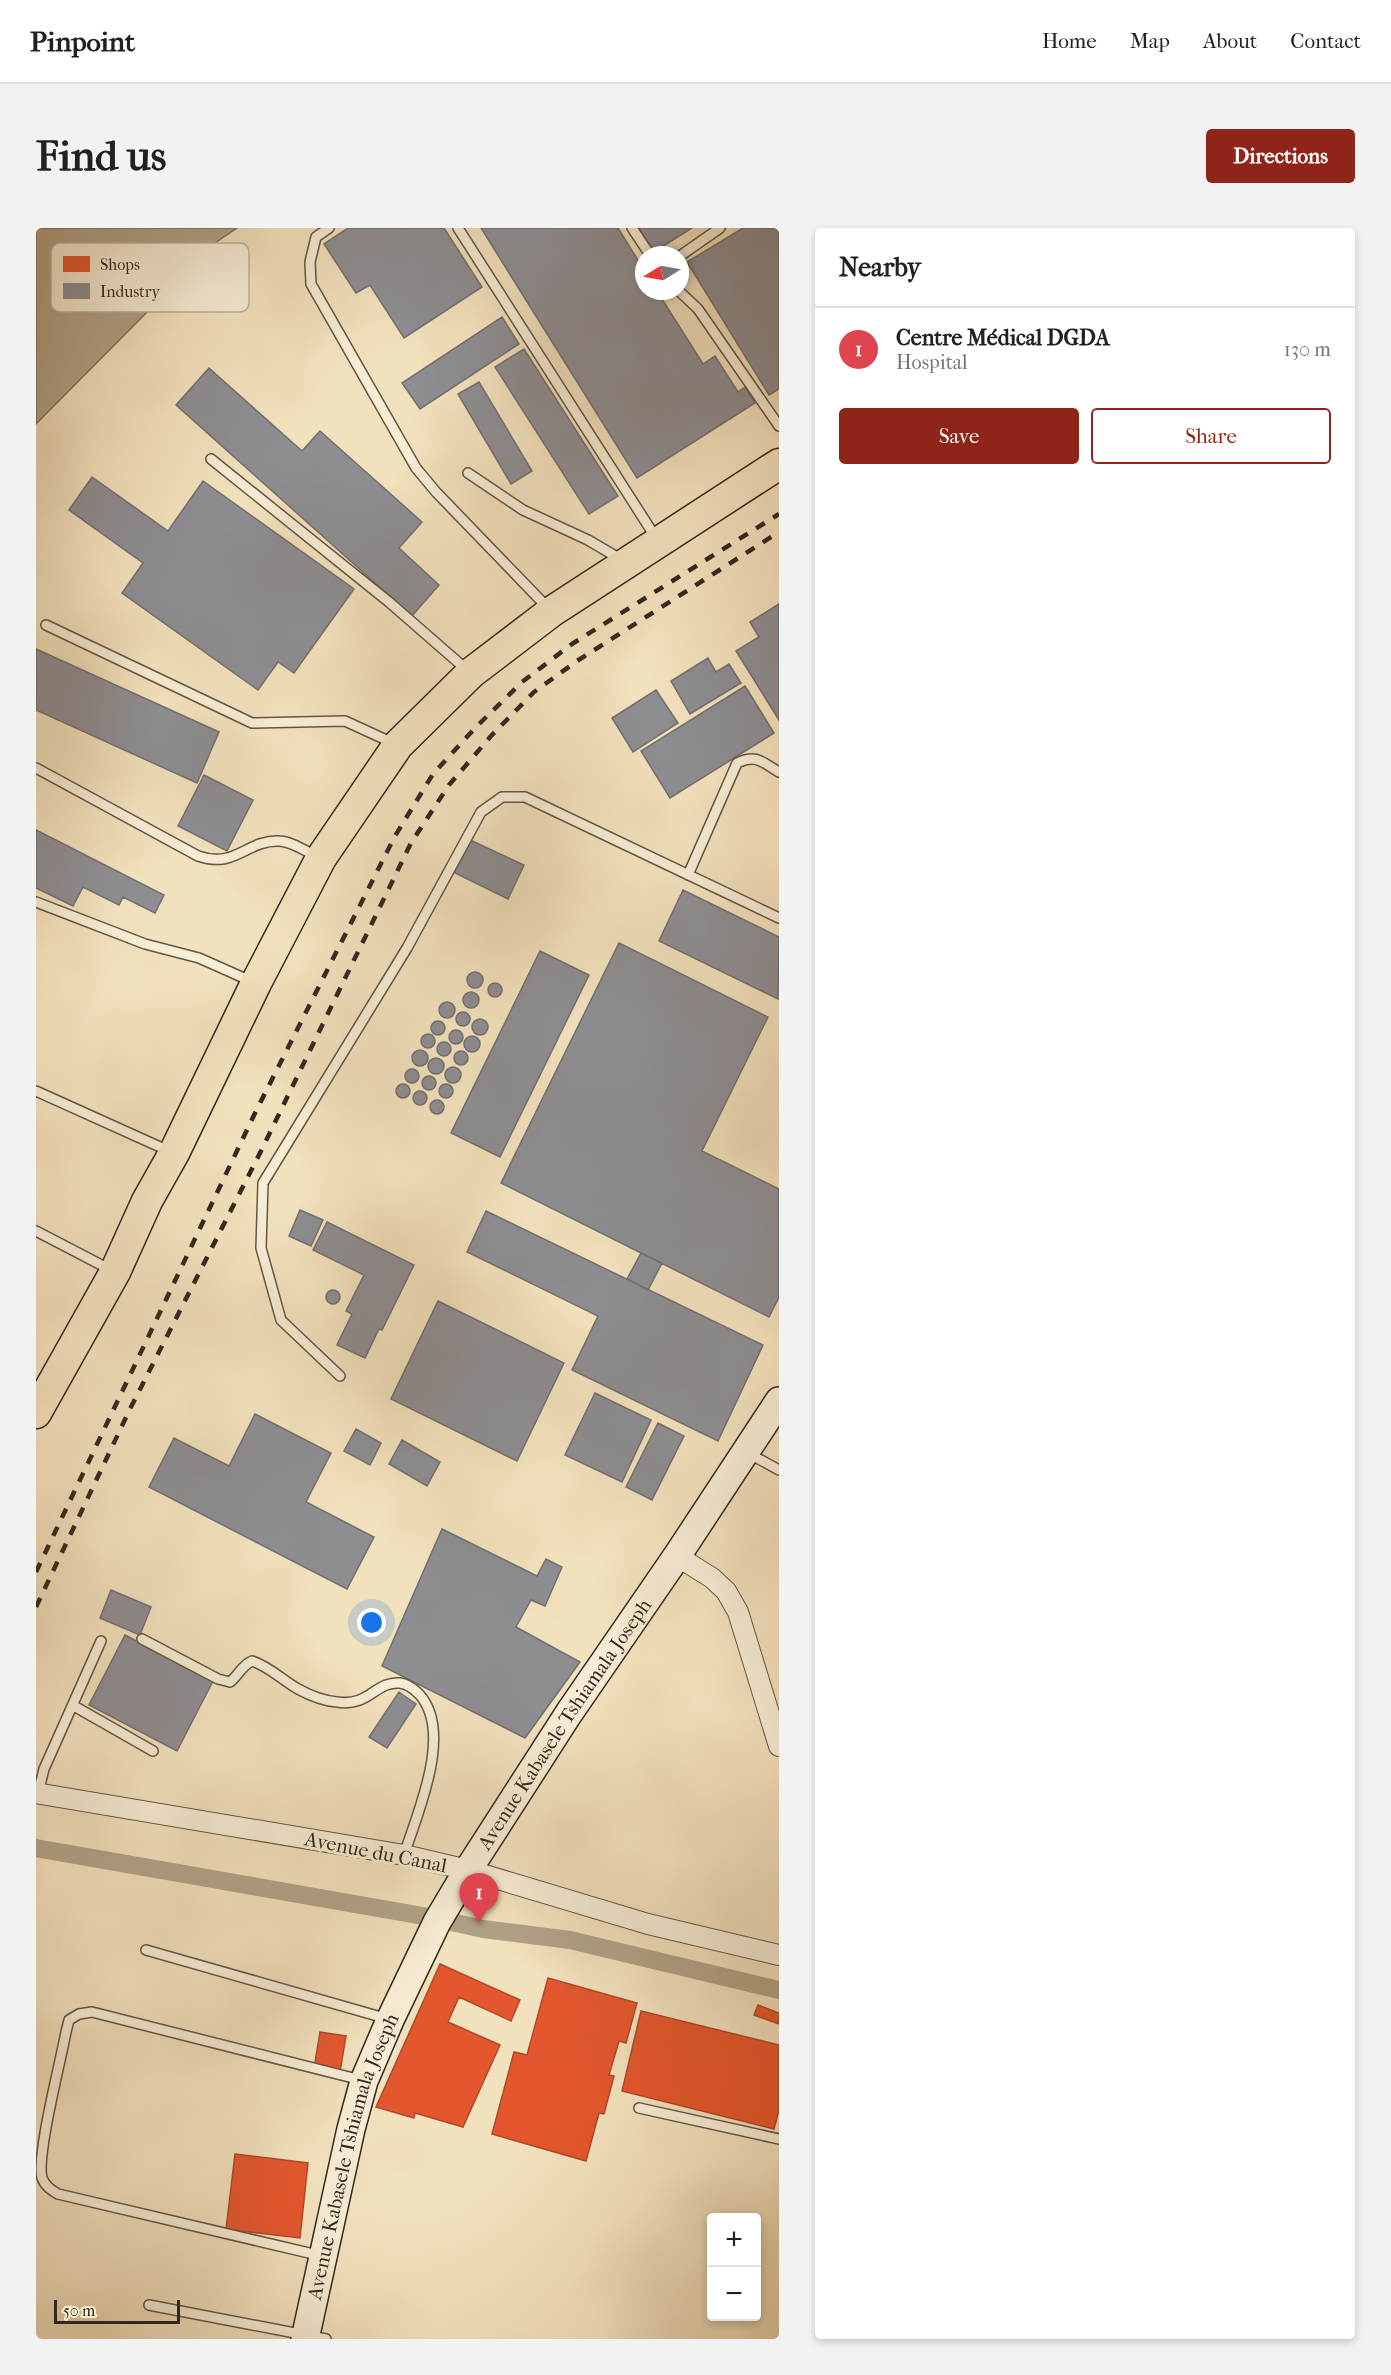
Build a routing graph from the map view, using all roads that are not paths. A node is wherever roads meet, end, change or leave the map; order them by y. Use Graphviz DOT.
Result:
graph roads {
  1 [pos="329,228"];
  2 [pos="458,228"];
  3 [pos="632,228"];
  4 [pos="720,228"];
  5 [pos="644,246"];
  6 [pos="689,250"];
  7 [pos="688,300"];
  8 [pos="779,426"];
  9 [pos="211,459"];
  10 [pos="779,464"];
  11 [pos="468,473"];
  12 [pos="658,543"];
  13 [pos="627,563"];
  14 [pos="551,612"];
  15 [pos="46,625"];
  16 [pos="471,674"];
  17 [pos="398,745"];
  18 [pos="36,768"];
  19 [pos="779,772"];
  20 [pos="321,858"];
  21 [pos="688,875"];
  22 [pos="36,902"];
  23 [pos="779,918"];
  24 [pos="256,983"];
  25 [pos="36,1091"];
  26 [pos="174,1154"];
  27 [pos="36,1232"];
  28 [pos="115,1272"];
  29 [pos="340,1376"];
  30 [pos="779,1401"];
  31 [pos="36,1413"];
  32 [pos="746,1451"];
  33 [pos="779,1470"];
  34 [pos="677,1556"];
  35 [pos="142,1639"];
  36 [pos="101,1641"];
  37 [pos="74,1706"];
  38 [pos="777,1734"];
  39 [pos="153,1751"];
  40 [pos="37,1793"];
  41 [pos="404,1855"];
  42 [pos="468,1869"];
  43 [pos="146,1950"];
  44 [pos="779,1955"];
  45 [pos="390,2020"];
  46 [pos="364,2081"];
  47 [pos="639,2108"];
  48 [pos="779,2139"];
  49 [pos="39,2152"];
  50 [pos="324,2256"];
  51 [pos="149,2305"];
  52 [pos="312,2338"];
  1 -- 14 [label="lane"];
  2 -- 12 [label="lane"];
  3 -- 5 [label="lane"];
  4 -- 6 [label="lane"];
  7 -- 8 [label="lane"];
  9 -- 16 [label="lane"];
  10 -- 12 [label="main road"];
  11 -- 13 [label="lane"];
  12 -- 13 [label="main road"];
  13 -- 14 [label="main road"];
  14 -- 16 [label="main road"];
  15 -- 17 [label="lane"];
  16 -- 17 [label="main road"];
  17 -- 20 [label="main road"];
  18 -- 20 [label="lane"];
  19 -- 21 [label="lane"];
  20 -- 24 [label="main road"];
  21 -- 23 [label="lane"];
  21 -- 29 [label="lane"];
  22 -- 24 [label="lane"];
  24 -- 26 [label="main road"];
  25 -- 26 [label="lane"];
  26 -- 28 [label="main road"];
  27 -- 28 [label="lane"];
  28 -- 31 [label="main road"];
  30 -- 32 [label="main road, Avenue Kabasele Tshiamala Joseph"];
  32 -- 33 [label="lane"];
  32 -- 34 [label="main road, Avenue Kabasele Tshiamala Joseph"];
  34 -- 38 [label="street"];
  34 -- 42 [label="main road, Avenue Kabasele Tshiamala Joseph"];
  35 -- 41 [label="lane"];
  36 -- 37 [label="lane"];
  37 -- 39 [label="lane"];
  37 -- 40 [label="lane"];
  40 -- 41 [label="street, Avenue du Canal"];
  41 -- 42 [label="street, Avenue du Canal"];
  42 -- 44 [label="street, Avenue du Canal"];
  42 -- 45 [label="main road, Avenue Kabasele Tshiamala Joseph"];
  43 -- 45 [label="lane"];
  45 -- 46 [label="main road, Avenue Kabasele Tshiamala Joseph"];
  46 -- 49 [label="lane"];
  46 -- 50 [label="main road, Avenue Kabasele Tshiamala Joseph"];
  47 -- 48 [label="lane"];
  49 -- 50 [label="lane"];
  50 -- 52 [label="main road, Avenue Kabasele Tshiamala Joseph"];
  51 -- 52 [label="lane"];
}
